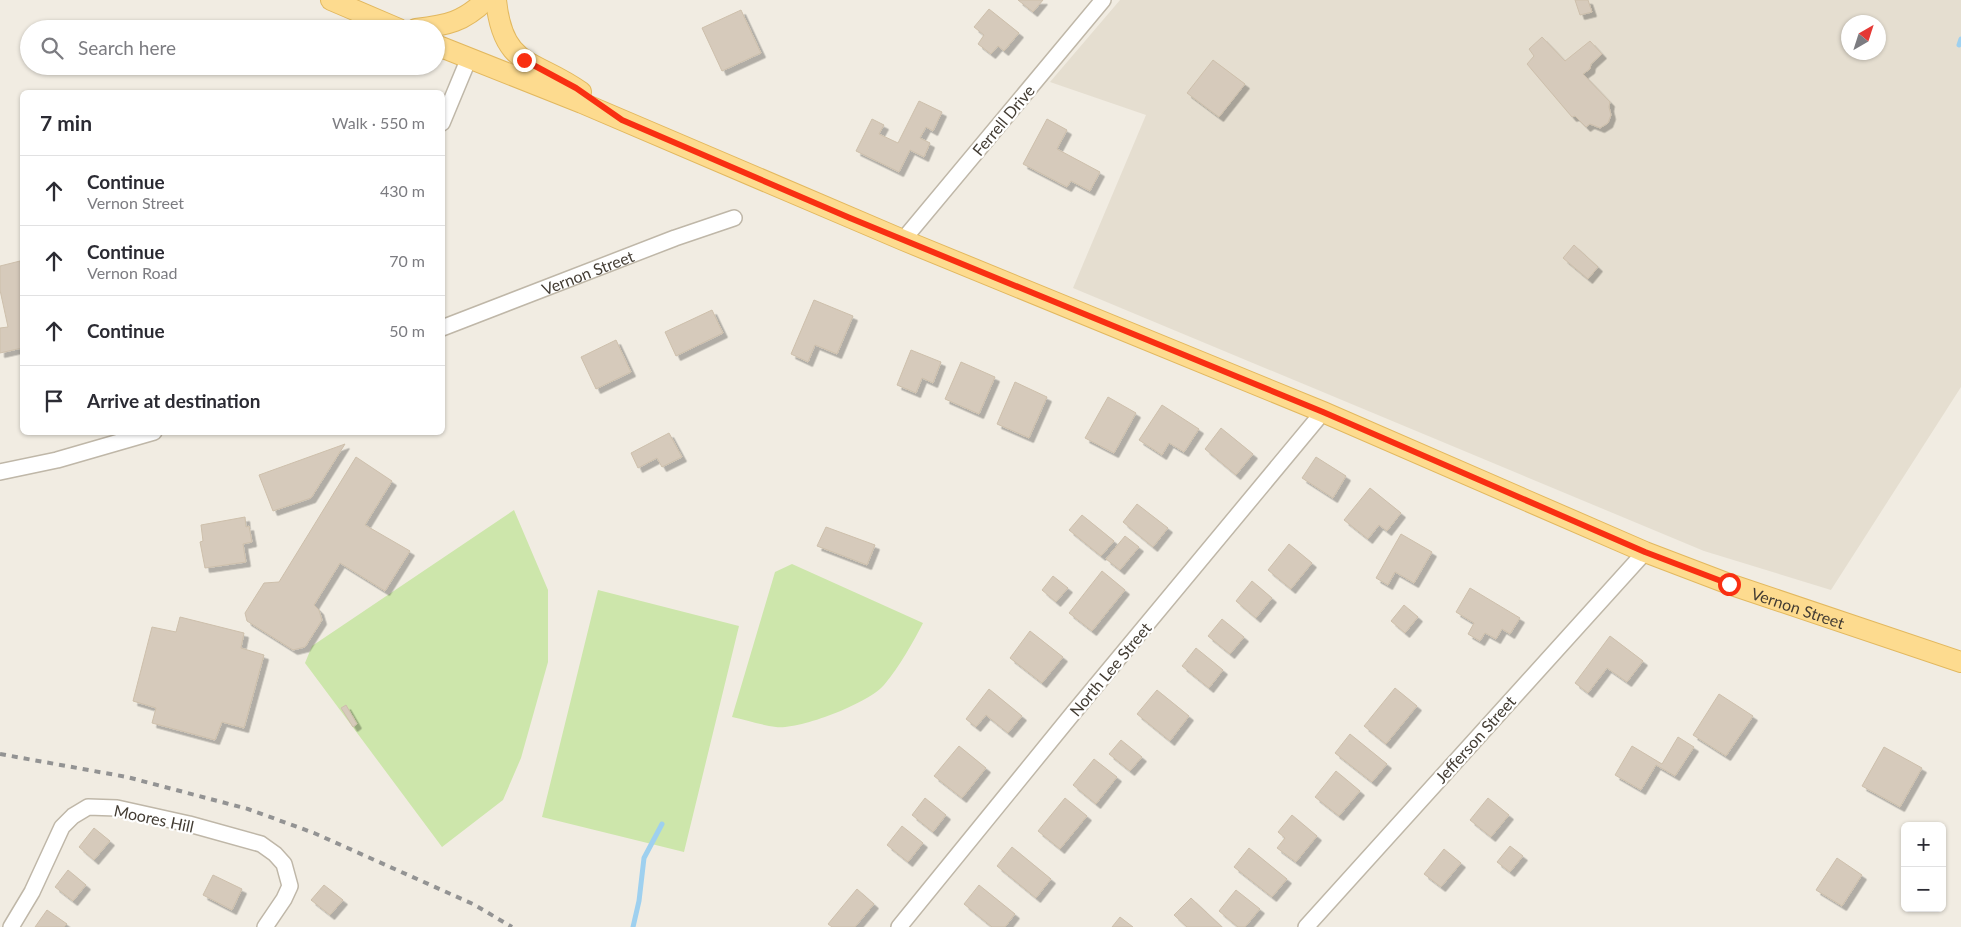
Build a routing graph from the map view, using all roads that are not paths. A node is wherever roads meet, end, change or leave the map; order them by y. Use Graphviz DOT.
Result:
graph roads {
  1 [pos="331,0"];
  2 [pos="486,0"];
  3 [pos="496,0"];
  4 [pos="1103,0"];
  5 [pos="378,20"];
  6 [pos="445,25"];
  7 [pos="445,49"];
  8 [pos="469,58"];
  9 [pos="445,116"];
  10 [pos="622,120"];
  11 [pos="734,218"];
  12 [pos="903,240"];
  13 [pos="445,327"];
  14 [pos="1323,412"];
  15 [pos="144,435"];
  16 [pos="0,472"];
  17 [pos="1645,552"];
  18 [pos="1961,662"];
  19 [pos="11,927"];
  20 [pos="264,927"];
  21 [pos="900,927"];
  22 [pos="1306,927"];
  1 -- 5 [label="main road"];
  2 -- 6 [label="main road"];
  3 -- 10 [label="main road"];
  4 -- 12 [label="street, Ferrell Drive"];
  7 -- 8 [label="main road"];
  8 -- 9 [label="street"];
  8 -- 10 [label="main road"];
  10 -- 12 [label="main road, Vernon Street"];
  11 -- 13 [label="street, Vernon Street"];
  12 -- 14 [label="main road, Vernon Street"];
  14 -- 17 [label="main road, Vernon Street"];
  14 -- 21 [label="street, North Lee Street"];
  15 -- 16 [label="street"];
  17 -- 18 [label="main road, Vernon Street"];
  17 -- 22 [label="street, Jefferson Street"];
  19 -- 20 [label="street, Moores Hill"];
}
